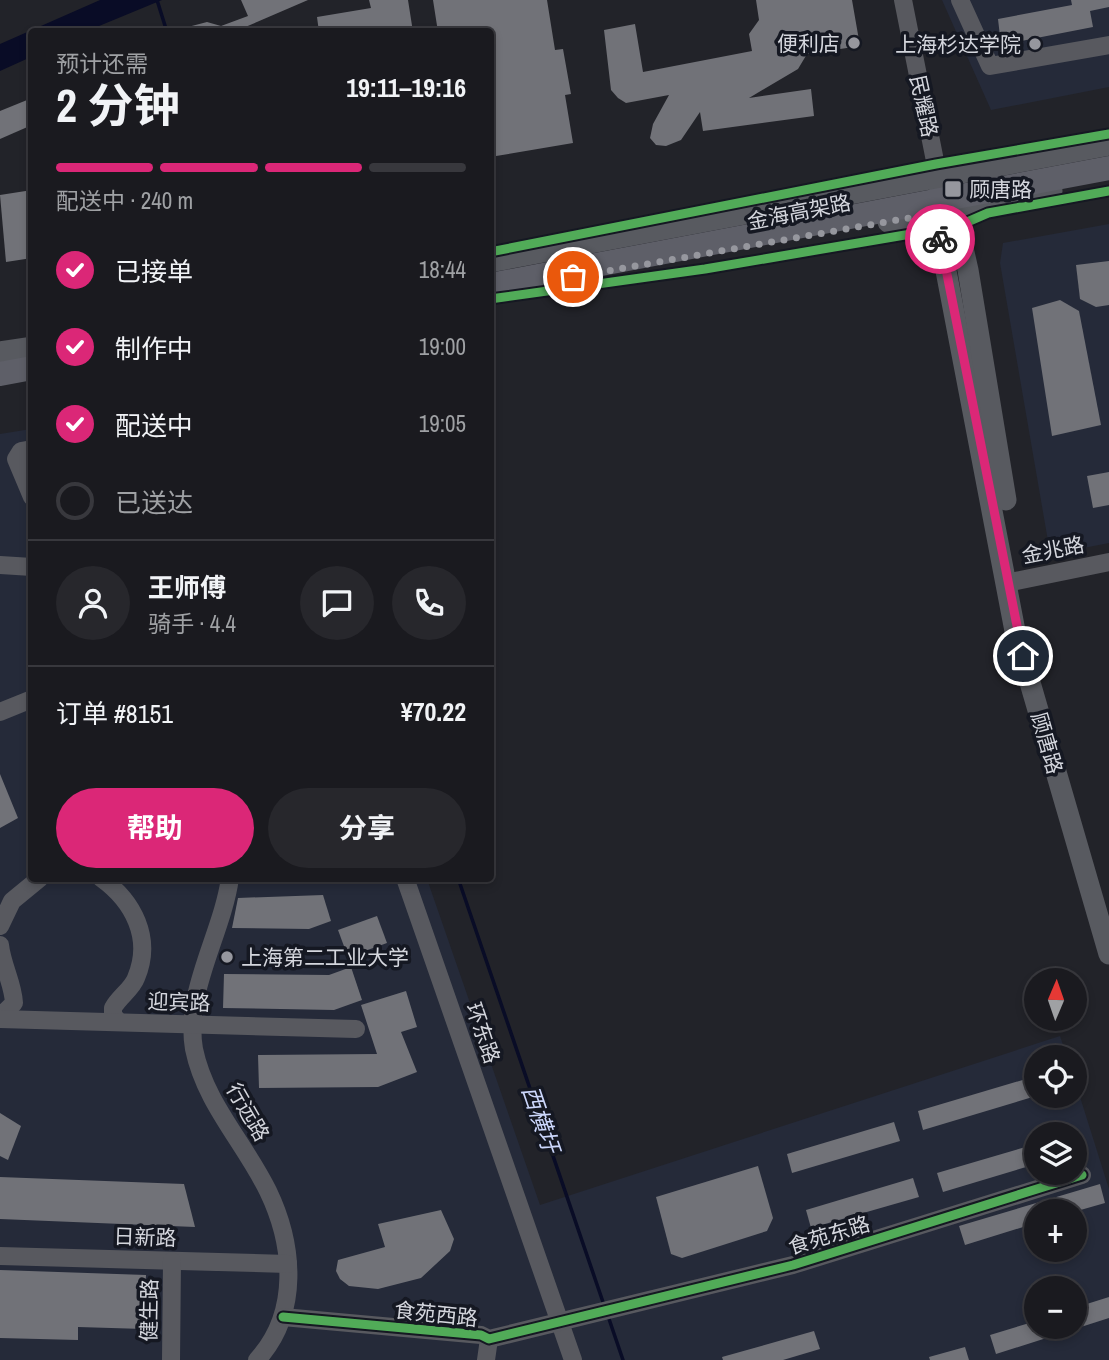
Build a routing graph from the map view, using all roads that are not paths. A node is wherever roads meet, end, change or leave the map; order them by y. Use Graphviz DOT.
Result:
graph roads {
  1 [pos="903,0"];
  2 [pos="960,0"];
  3 [pos="1109,45"];
  4 [pos="1109,145"];
  5 [pos="1109,157"];
  6 [pos="1109,168"];
  7 [pos="939,176"];
  8 [pos="1109,180"];
  9 [pos="943,212"];
  10 [pos="494,261"];
  11 [pos="494,269"];
  12 [pos="494,284"];
  13 [pos="494,291"];
  14 [pos="28,348"];
  15 [pos="0,352"];
  16 [pos="28,355"];
  17 [pos="0,359"];
  18 [pos="28,369"];
  19 [pos="0,374"];
  20 [pos="28,375"];
  21 [pos="0,379"];
  22 [pos="28,450"];
  23 [pos="28,488"];
  24 [pos="1109,562"];
  25 [pos="0,565"];
  26 [pos="28,567"];
  27 [pos="1012,581"];
  28 [pos="28,701"];
  29 [pos="0,712"];
  30 [pos="35,882"];
  31 [pos="106,882"];
  32 [pos="229,882"];
  33 [pos="406,882"];
  34 [pos="1109,915"];
  35 [pos="0,926"];
  36 [pos="1107,943"];
  37 [pos="0,945"];
  38 [pos="0,1018"];
  39 [pos="119,1023"];
  40 [pos="192,1025"];
  41 [pos="356,1029"];
  42 [pos="1050,1185"];
  43 [pos="0,1256"];
  44 [pos="172,1261"];
  45 [pos="288,1264"];
  46 [pos="283,1317"];
  47 [pos="584,1318"];
  48 [pos="559,1322"];
  49 [pos="489,1339"];
  50 [pos="171,1360"];
  51 [pos="257,1360"];
  52 [pos="486,1360"];
  53 [pos="573,1360"];
  1 -- 7 [label="street, 民耀路"];
  2 -- 3 [label="street"];
  4 -- 7 [label="main road"];
  5 -- 11 [label="highway, 金海高架路"];
  6 -- 12 [label="highway, 金海高架路, bridge"];
  7 -- 9 [label="main road, 民耀路"];
  7 -- 10 [label="main road"];
  8 -- 9 [label="main road"];
  9 -- 13 [label="main road"];
  9 -- 27 [label="main road, 顾唐路"];
  14 -- 15 [label="main road"];
  16 -- 17 [label="highway"];
  18 -- 19 [label="highway"];
  20 -- 21 [label="main road"];
  22 -- 23 [label="street"];
  24 -- 27 [label="street, 金兆路"];
  25 -- 26 [label="street"];
  27 -- 34 [label="main road, 顾唐路"];
  27 -- 36 [label="main road, 顾唐路"];
  28 -- 29 [label="street"];
  30 -- 35 [label="street"];
  31 -- 39 [label="street"];
  32 -- 40 [label="street, 行远路"];
  33 -- 48 [label="street, 环东路"];
  37 -- 38 [label="street"];
  38 -- 39 [label="street, 迎宾路"];
  39 -- 40 [label="street, 迎宾路"];
  40 -- 41 [label="street, 迎宾路"];
  40 -- 45 [label="street, 行远路"];
  42 -- 47 [label="street, 食苑东路"];
  43 -- 44 [label="street, 日新路"];
  44 -- 45 [label="street, 日新路"];
  44 -- 50 [label="street, 健生路"];
  45 -- 46 [label="street, 行远路"];
  46 -- 49 [label="street, 食苑西路"];
  46 -- 51 [label="street, 行远路"];
  47 -- 48 [label="street, 食苑西路"];
  48 -- 49 [label="street, 食苑西路"];
  48 -- 53 [label="street, 环东路"];
  49 -- 52 [label="street"];
}
